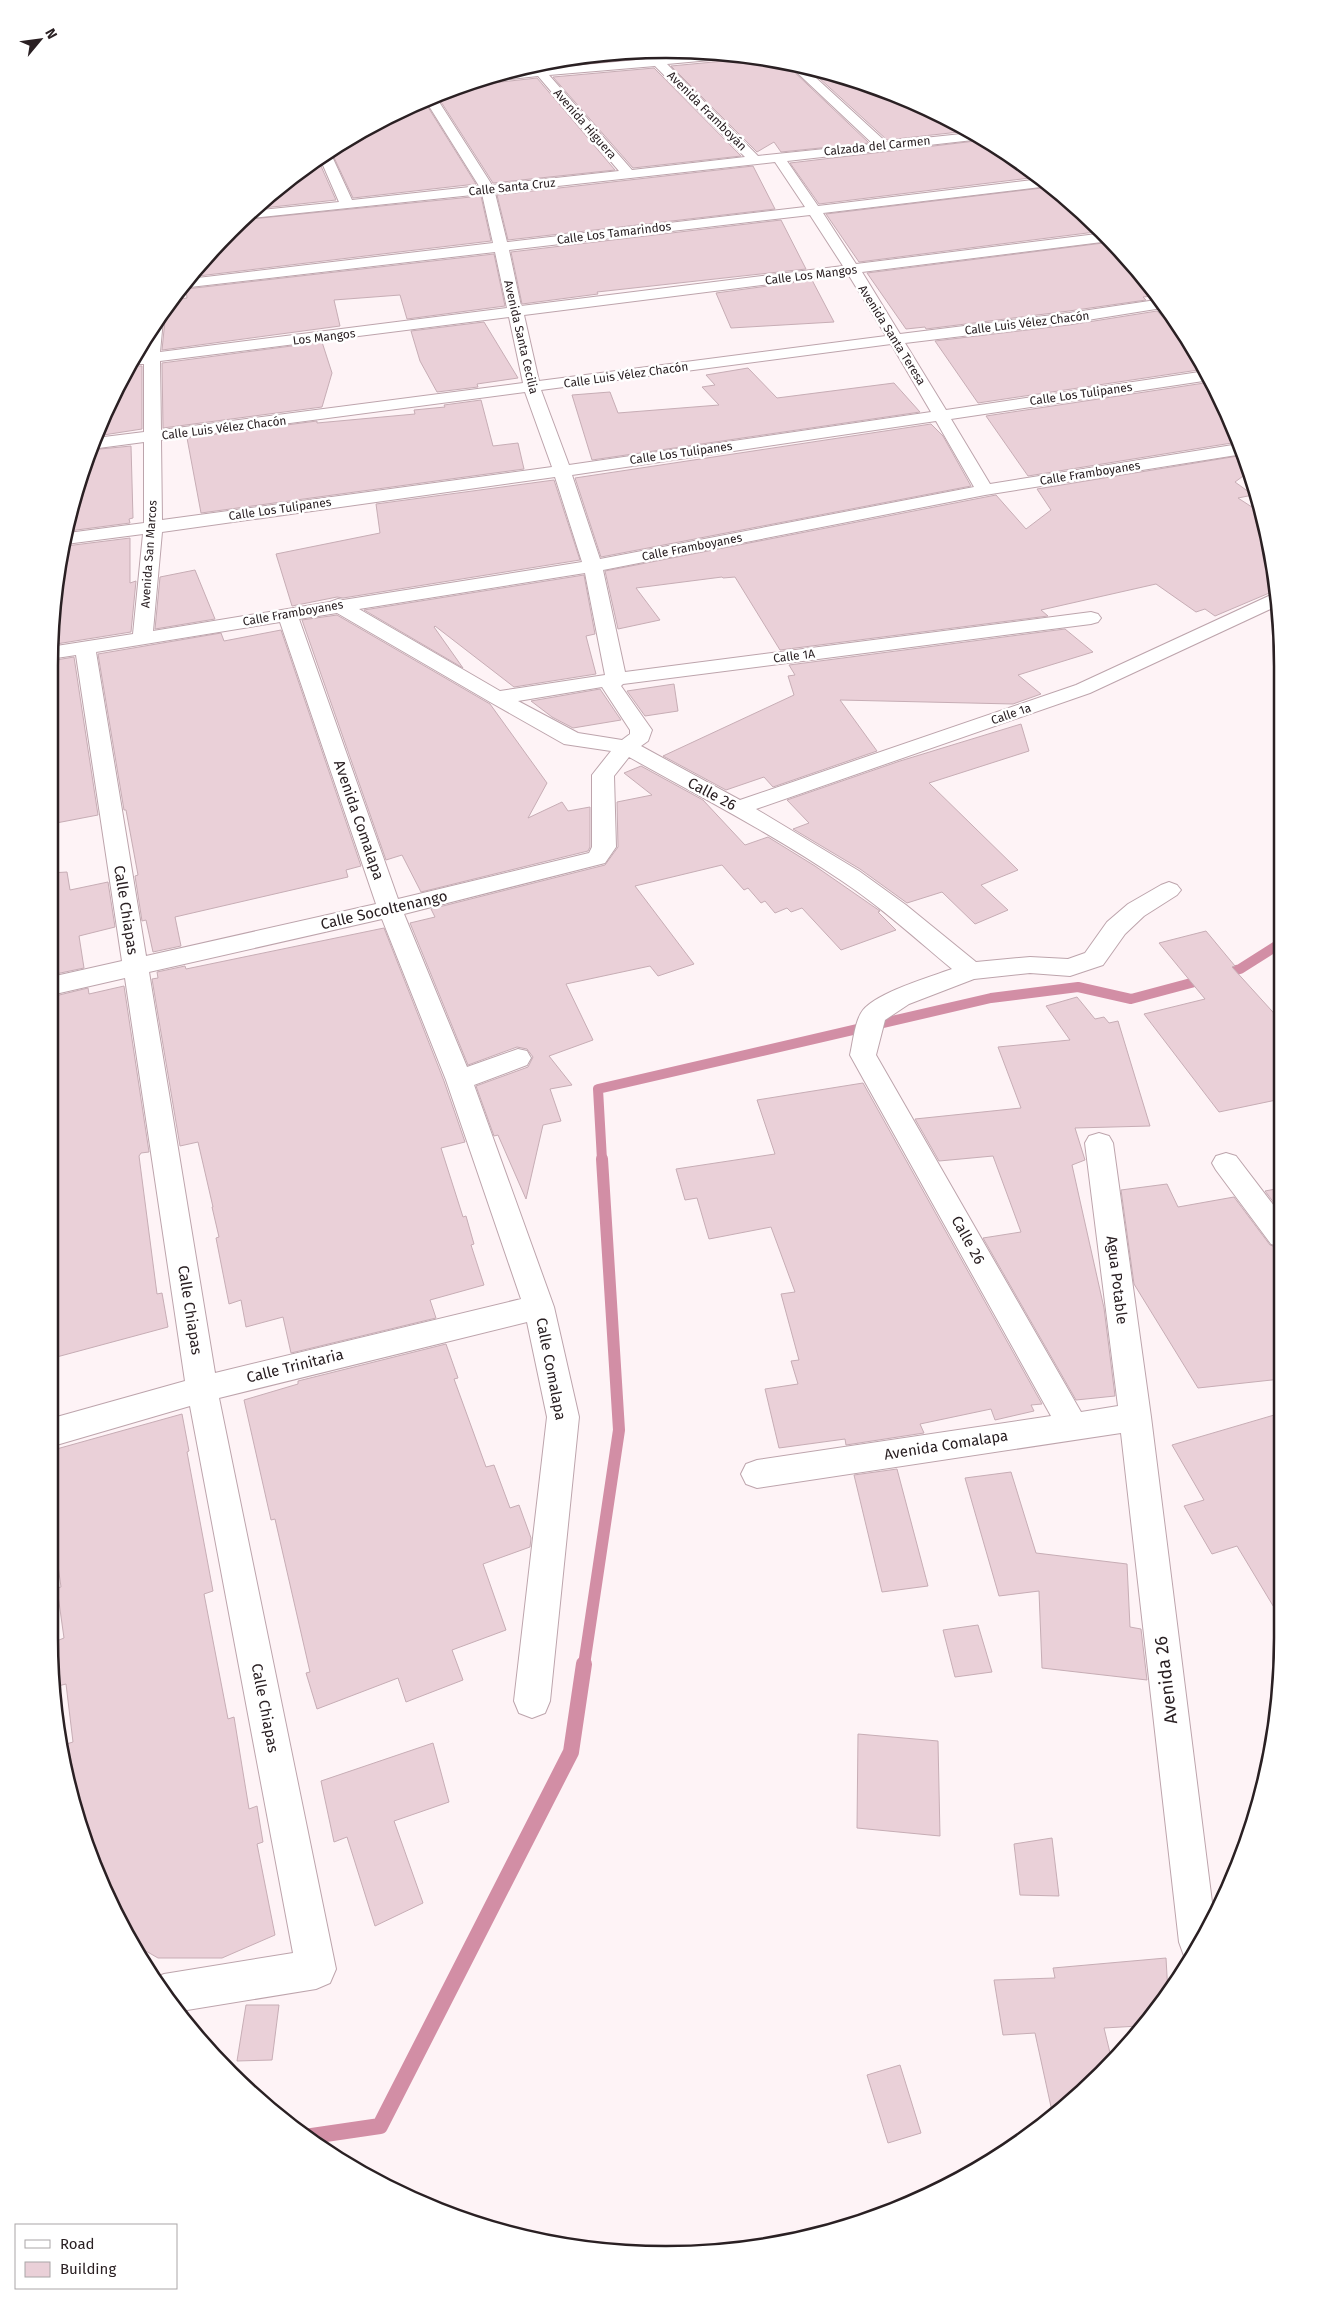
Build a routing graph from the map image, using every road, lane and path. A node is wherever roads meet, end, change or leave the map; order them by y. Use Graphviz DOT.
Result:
graph roads {
  1 [pos="623,59"];
  2 [pos="693,59"];
  3 [pos="658,62"];
  4 [pos="623,66"];
  5 [pos="542,73"];
  6 [pos="525,74"];
  7 [pos="805,74"];
  8 [pos="434,104"];
  9 [pos="966,137"];
  10 [pos="883,146"];
  11 [pos="778,157"];
  12 [pos="328,160"];
  13 [pos="755,160"];
  14 [pos="629,174"];
  15 [pos="1037,184"];
  16 [pos="488,190"];
  17 [pos="347,204"];
  18 [pos="814,209"];
  19 [pos="258,215"];
  20 [pos="1097,238"];
  21 [pos="501,246"];
  22 [pos="852,270"];
  23 [pos="193,283"];
  24 [pos="1155,305"];
  25 [pos="514,314"];
  26 [pos="154,338"];
  27 [pos="896,339"];
  28 [pos="152,358"];
  29 [pos="140,359"];
  30 [pos="1200,377"];
  31 [pos="532,388"];
  32 [pos="940,414"];
  33 [pos="153,437"];
  34 [pos="100,443"];
  35 [pos="1234,450"];
  36 [pos="562,471"];
  37 [pos="985,490"];
  38 [pos="153,526"];
  39 [pos="71,538"];
  40 [pos="592,566"];
  41 [pos="1270,603"];
  42 [pos="338,605"];
  43 [pos="287,614"];
  44 [pos="1091,618"];
  45 [pos="142,639"];
  46 [pos="85,647"];
  47 [pos="58,651"];
  48 [pos="616,678"];
  49 [pos="497,698"];
  50 [pos="626,747"];
  51 [pos="738,808"];
  52 [pos="1169,890"];
  53 [pos="390,909"];
  54 [pos="135,967"];
  55 [pos="971,970"];
  56 [pos="58,984"];
  57 [pos="518,1058"];
  58 [pos="459,1080"];
  59 [pos="1099,1143"];
  60 [pos="1226,1163"];
  61 [pos="1274,1227"];
  62 [pos="539,1307"];
  63 [pos="202,1389"];
  64 [pos="1135,1417"];
  65 [pos="1072,1425"];
  66 [pos="58,1431"];
  67 [pos="757,1474"];
  68 [pos="532,1701"];
  69 [pos="1197,1934"];
  70 [pos="172,1993"];
  1 -- 4 [label="street"];
  2 -- 3 [label="street"];
  3 -- 4 [label="street"];
  3 -- 13 [label="street, Avenida Framboyán"];
  4 -- 5 [label="street"];
  5 -- 6 [label="street"];
  5 -- 14 [label="street, Avenida Higuera"];
  7 -- 10 [label="street"];
  8 -- 16 [label="street, Avenida Santa Cecilia"];
  9 -- 10 [label="street, Calzada del Carmen"];
  10 -- 11 [label="street, Calzada del Carmen"];
  11 -- 13 [label="street, Calle Santa Cruz"];
  11 -- 18 [label="street, Avenida Santa Teresa"];
  12 -- 17 [label="street"];
  13 -- 14 [label="street, Calle Santa Cruz"];
  14 -- 16 [label="street, Calle Santa Cruz"];
  15 -- 18 [label="street, Calle Los Tamarindos"];
  16 -- 17 [label="street, Calle Santa Cruz"];
  16 -- 21 [label="street, Avenida Santa Cecilia"];
  17 -- 19 [label="street, Calle Santa Cruz"];
  18 -- 21 [label="street, Calle Los Tamarindos"];
  18 -- 22 [label="street, Avenida Santa Teresa"];
  20 -- 22 [label="street, Calle Los Mangos"];
  21 -- 23 [label="street, Calle Los Tamarindos"];
  21 -- 25 [label="street, Avenida Santa Cecilia"];
  22 -- 25 [label="street, Calle Los Mangos"];
  22 -- 27 [label="street, Avenida Santa Teresa"];
  24 -- 27 [label="street, Calle Luis Vélez Chacón"];
  25 -- 28 [label="street, Los Mangos"];
  25 -- 31 [label="street, Avenida Santa Cecilia"];
  26 -- 28 [label="street, Avenida San Marcos"];
  27 -- 31 [label="street, Calle Luis Vélez Chacón"];
  27 -- 32 [label="street, Avenida Santa Teresa"];
  28 -- 29 [label="street, Los Mangos"];
  28 -- 33 [label="street, Avenida San Marcos"];
  30 -- 32 [label="street, Calle Los Tulipanes"];
  31 -- 33 [label="street, Calle Luis Vélez Chacón"];
  31 -- 36 [label="street, Avenida Santa Cecilia"];
  32 -- 36 [label="street, Calle Los Tulipanes"];
  32 -- 37 [label="street, Avenida Santa Teresa"];
  33 -- 34 [label="street, Calle Luis Vélez Chacón"];
  33 -- 38 [label="street, Avenida San Marcos"];
  35 -- 37 [label="street, Calle Framboyanes"];
  36 -- 38 [label="street, Calle Los Tulipanes"];
  36 -- 40 [label="street, Avenida Santa Cecilia"];
  37 -- 40 [label="street, Calle Framboyanes"];
  38 -- 39 [label="street, Calle Los Tulipanes"];
  38 -- 45 [label="street, Avenida San Marcos"];
  40 -- 42 [label="street, Calle Framboyanes"];
  40 -- 48 [label="street, Avenida Santa Cecilia"];
  41 -- 51 [label="street, Calle 1a"];
  42 -- 43 [label="street, Calle Framboyanes"];
  42 -- 49 [label="street, Calle 26"];
  43 -- 45 [label="street, Calle Framboyanes"];
  43 -- 53 [label="street, Avenida Comalapa"];
  44 -- 48 [label="street, Calle 1A"];
  45 -- 46 [label="street, Calle Framboyanes"];
  46 -- 47 [label="street, Calle Framboyanes"];
  46 -- 54 [label="street, Calle Chiapas"];
  48 -- 49 [label="street, Calle 1A"];
  48 -- 50 [label="street, Calle Socoltenango"];
  49 -- 50 [label="street, Calle 26"];
  50 -- 51 [label="street, Calle 26"];
  50 -- 53 [label="street, Calle Socoltenango"];
  51 -- 55 [label="street, Calle 26"];
  52 -- 55 [label="street"];
  53 -- 54 [label="street, Calle Socoltenango"];
  53 -- 58 [label="street, Avenida Comalapa"];
  54 -- 56 [label="street, Calle Socoltenango"];
  54 -- 63 [label="street, Calle Chiapas"];
  55 -- 65 [label="street, Calle 26"];
  57 -- 58 [label="street"];
  58 -- 62 [label="street, Calle Comalapa"];
  59 -- 64 [label="street, Agua Potable"];
  60 -- 61 [label="street"];
  62 -- 63 [label="street, Calle Trinitaria"];
  62 -- 68 [label="street, Calle Comalapa"];
  63 -- 66 [label="street, Calle Trinitaria"];
  63 -- 70 [label="street, Calle Chiapas"];
  64 -- 65 [label="street, Avenida Comalapa"];
  64 -- 69 [label="street, Avenida 26"];
  65 -- 67 [label="street, Avenida Comalapa"];
}
